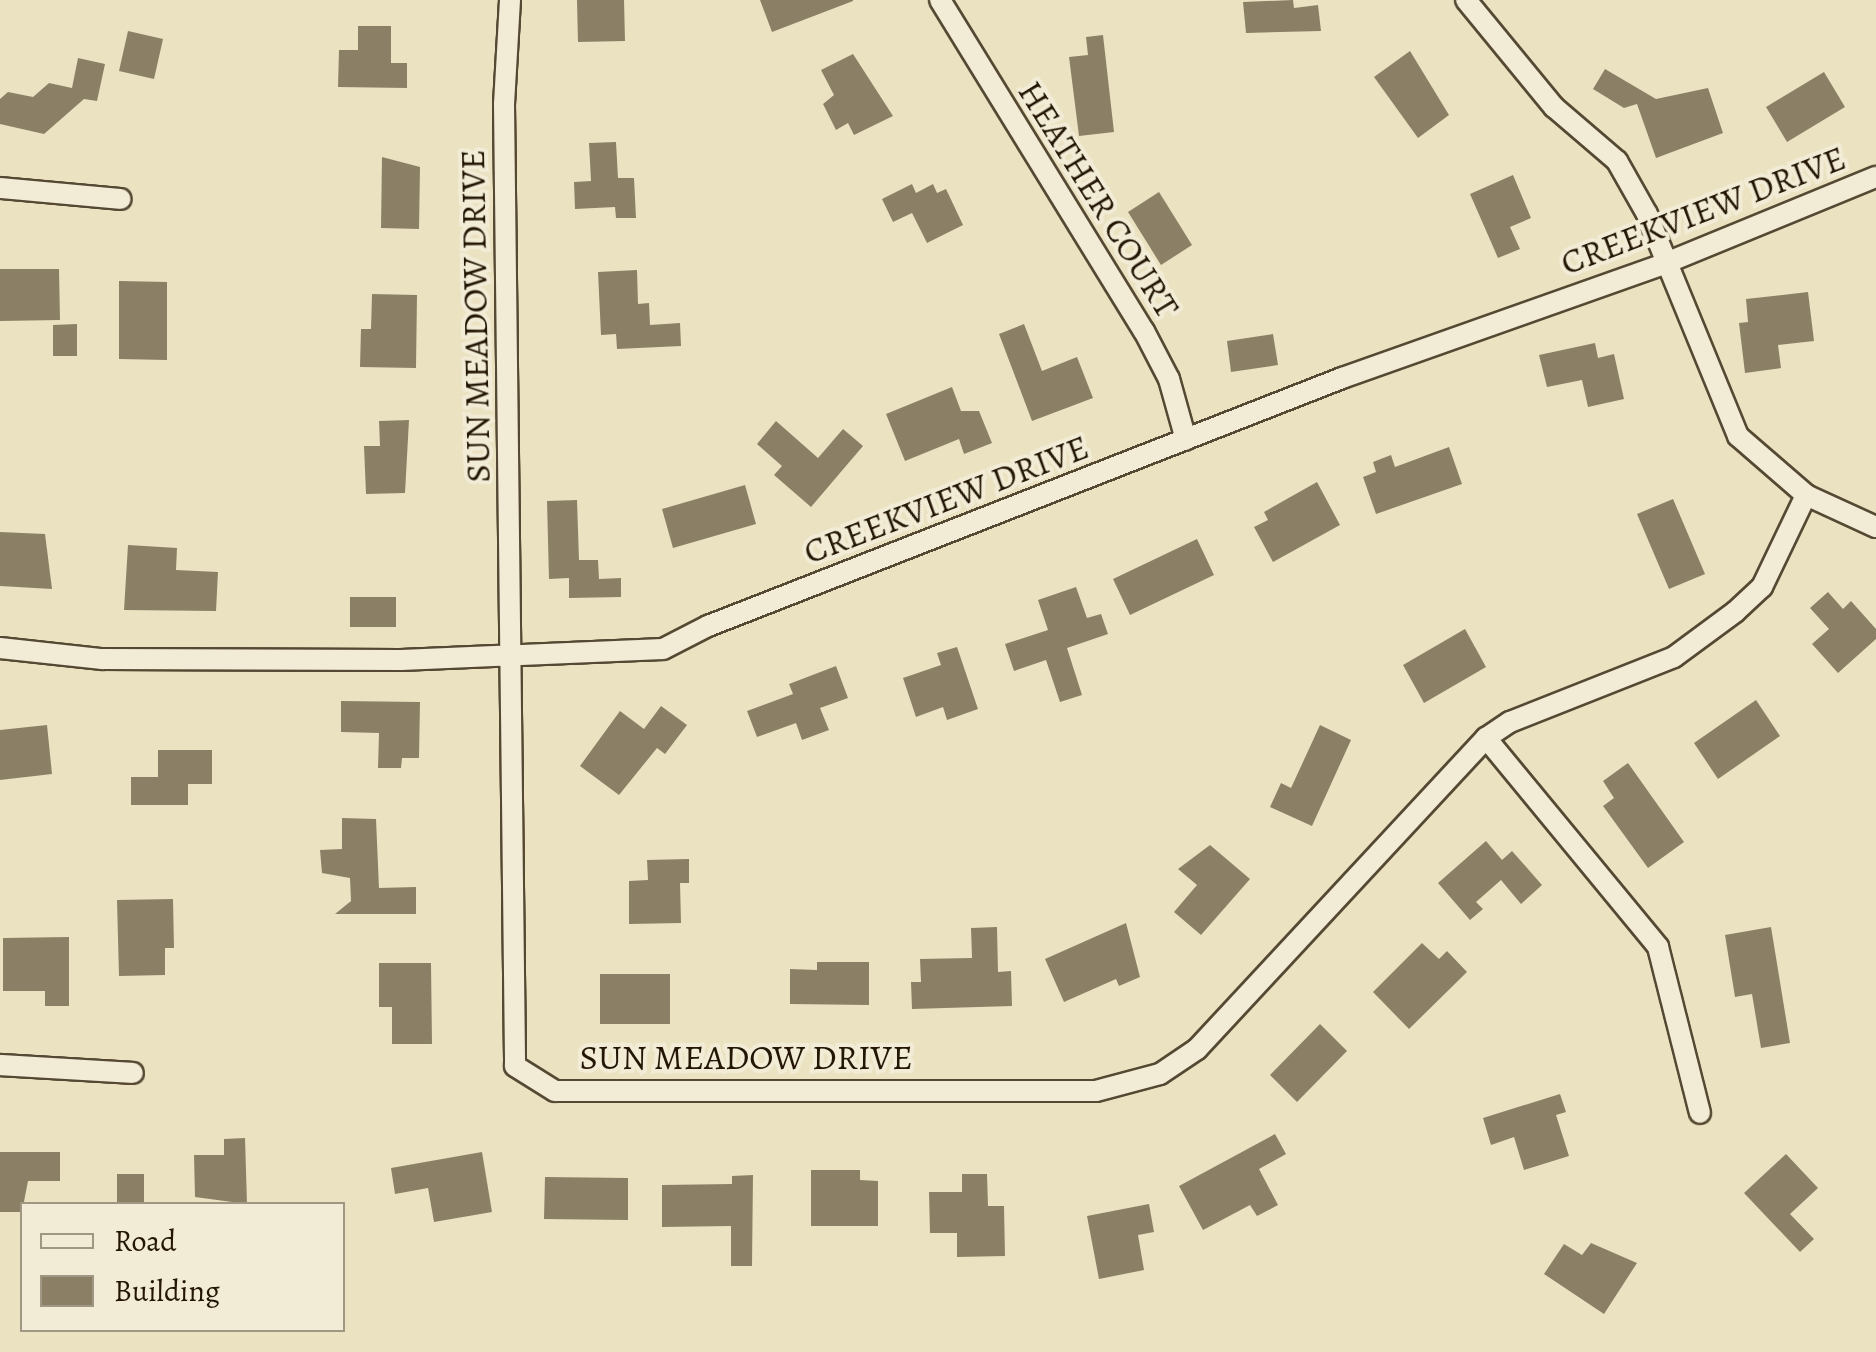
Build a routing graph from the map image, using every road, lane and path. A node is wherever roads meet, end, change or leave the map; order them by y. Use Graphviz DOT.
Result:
graph roads {
  1 [pos="510,0"];
  2 [pos="940,0"];
  3 [pos="1466,0"];
  4 [pos="1876,177"];
  5 [pos="0,188"];
  6 [pos="121,198"];
  7 [pos="1666,263"];
  8 [pos="1186,440"];
  9 [pos="1806,495"];
  10 [pos="1876,527"];
  11 [pos="0,648"];
  12 [pos="513,657"];
  13 [pos="1486,738"];
  14 [pos="0,1065"];
  15 [pos="133,1073"];
  16 [pos="1700,1113"];
  1 -- 12 [label="street, SUN MEADOW DRIVE"];
  2 -- 8 [label="street, HEATHER COURT"];
  3 -- 7 [label="street"];
  4 -- 7 [label="street, CREEKVIEW DRIVE"];
  5 -- 6 [label="street"];
  7 -- 8 [label="street, CREEKVIEW DRIVE"];
  7 -- 9 [label="street"];
  8 -- 12 [label="street, CREEKVIEW DRIVE"];
  9 -- 10 [label="street"];
  9 -- 13 [label="street, SUN MEADOW DRIVE"];
  11 -- 12 [label="street, CREEKVIEW DRIVE"];
  12 -- 13 [label="street, SUN MEADOW DRIVE"];
  13 -- 16 [label="street"];
  14 -- 15 [label="street"];
}
